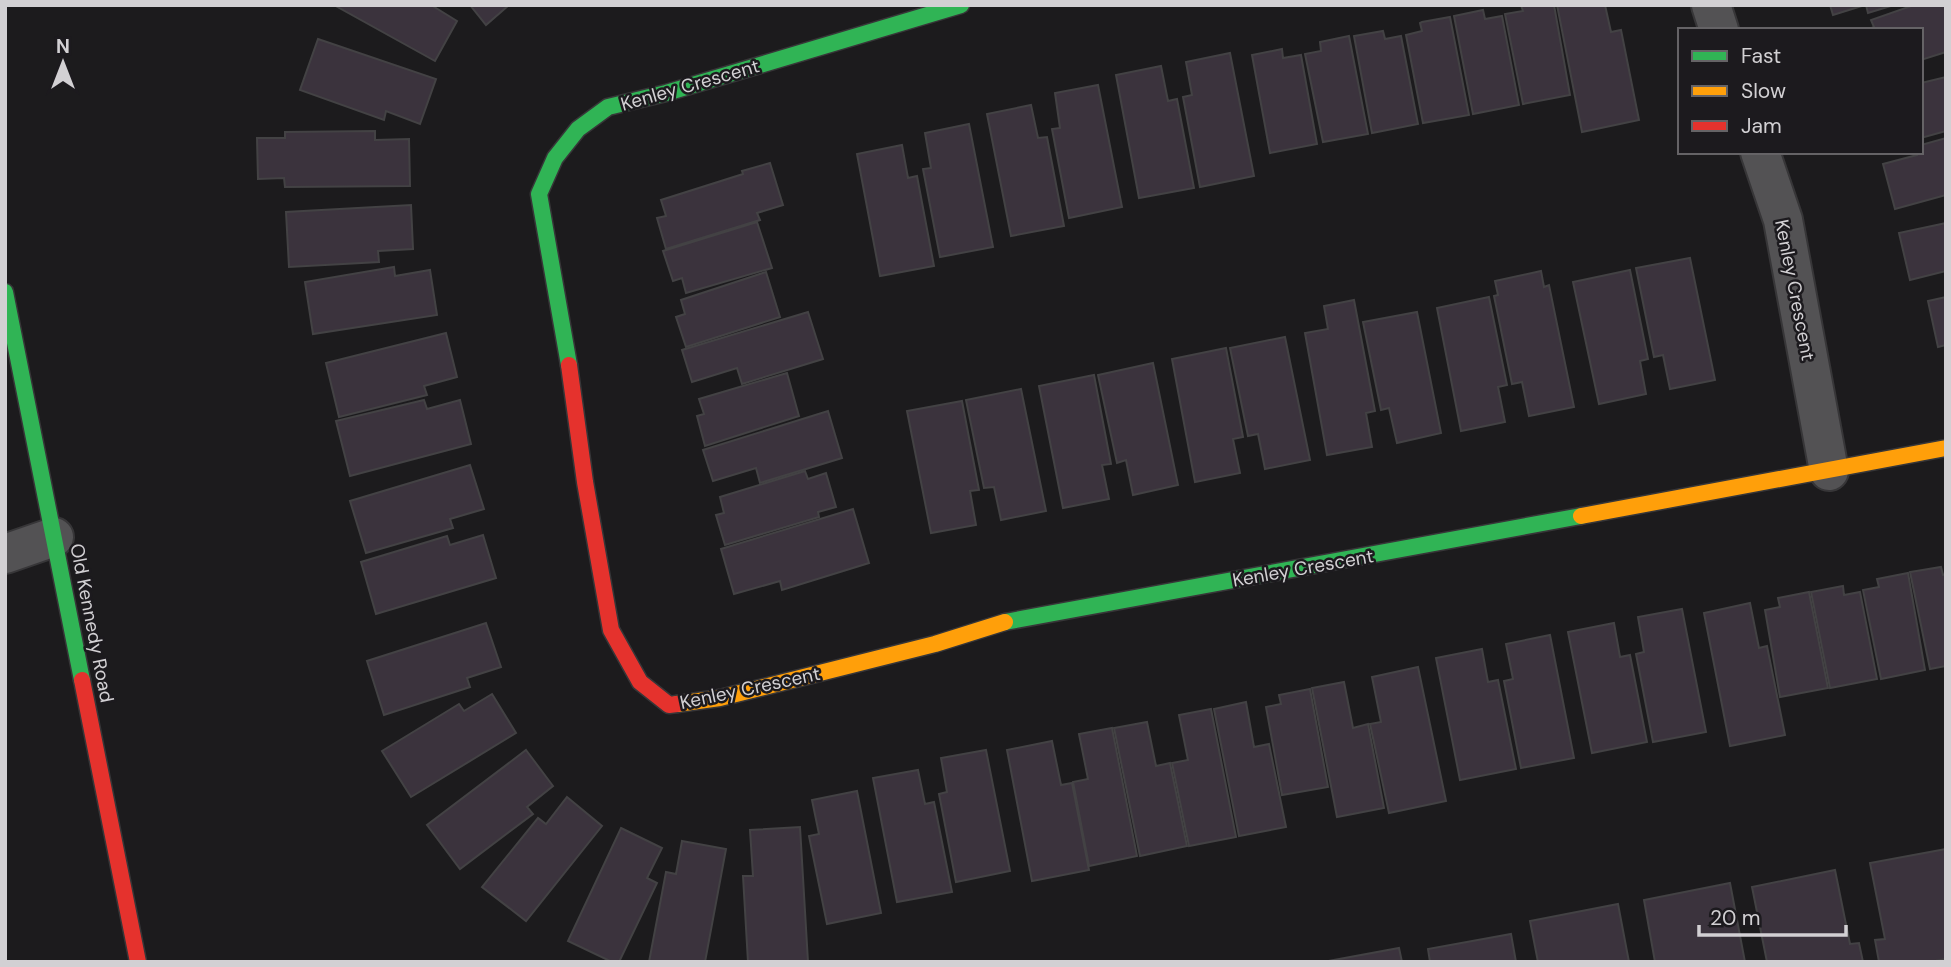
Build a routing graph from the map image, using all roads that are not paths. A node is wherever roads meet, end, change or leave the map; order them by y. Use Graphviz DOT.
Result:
graph roads {
  1 [pos="961,5"];
  2 [pos="1711,5"];
  3 [pos="1718,28"];
  4 [pos="1761,154"];
  5 [pos="5,292"];
  6 [pos="1946,448"];
  7 [pos="1829,471"];
  8 [pos="54,537"];
  9 [pos="5,554"];
  10 [pos="138,962"];
  1 -- 7 [label="street, Kenley Crescent"];
  2 -- 3 [label="street"];
  4 -- 7 [label="street, Kenley Crescent"];
  5 -- 8 [label="street, Old Kennedy Road"];
  6 -- 7 [label="street, Kenley Crescent"];
  8 -- 9 [label="street"];
  8 -- 10 [label="street, Old Kennedy Road"];
}
